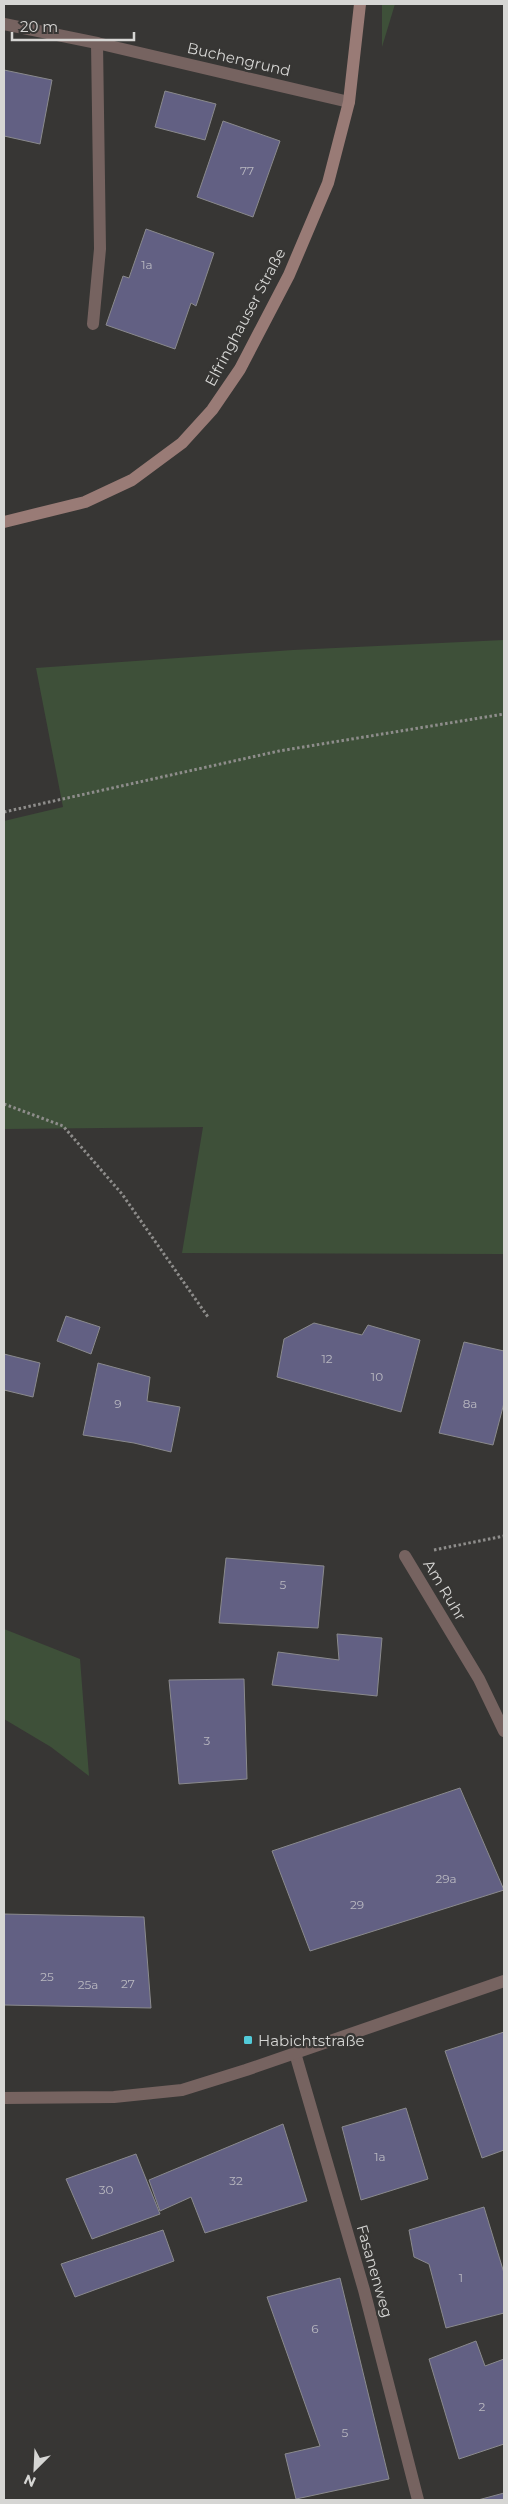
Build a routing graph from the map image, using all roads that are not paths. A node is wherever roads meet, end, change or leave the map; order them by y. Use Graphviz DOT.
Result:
graph roads {
  1 [pos="360,4"];
  2 [pos="4,24"];
  3 [pos="97,43"];
  4 [pos="349,102"];
  5 [pos="93,324"];
  6 [pos="4,522"];
  7 [pos="405,1556"];
  8 [pos="504,1731"];
  9 [pos="504,1981"];
  10 [pos="295,2053"];
  11 [pos="4,2098"];
  12 [pos="418,2500"];
  1 -- 4 [label="main road, Elfringhauser Straße"];
  2 -- 3 [label="street, Buchengrund"];
  3 -- 4 [label="street, Buchengrund"];
  3 -- 5 [label="street"];
  4 -- 6 [label="main road, Elfringhauser Straße"];
  7 -- 8 [label="street, Am Ruhr"];
  9 -- 10 [label="street"];
  10 -- 11 [label="street"];
  10 -- 12 [label="street, Fasanenweg"];
}
